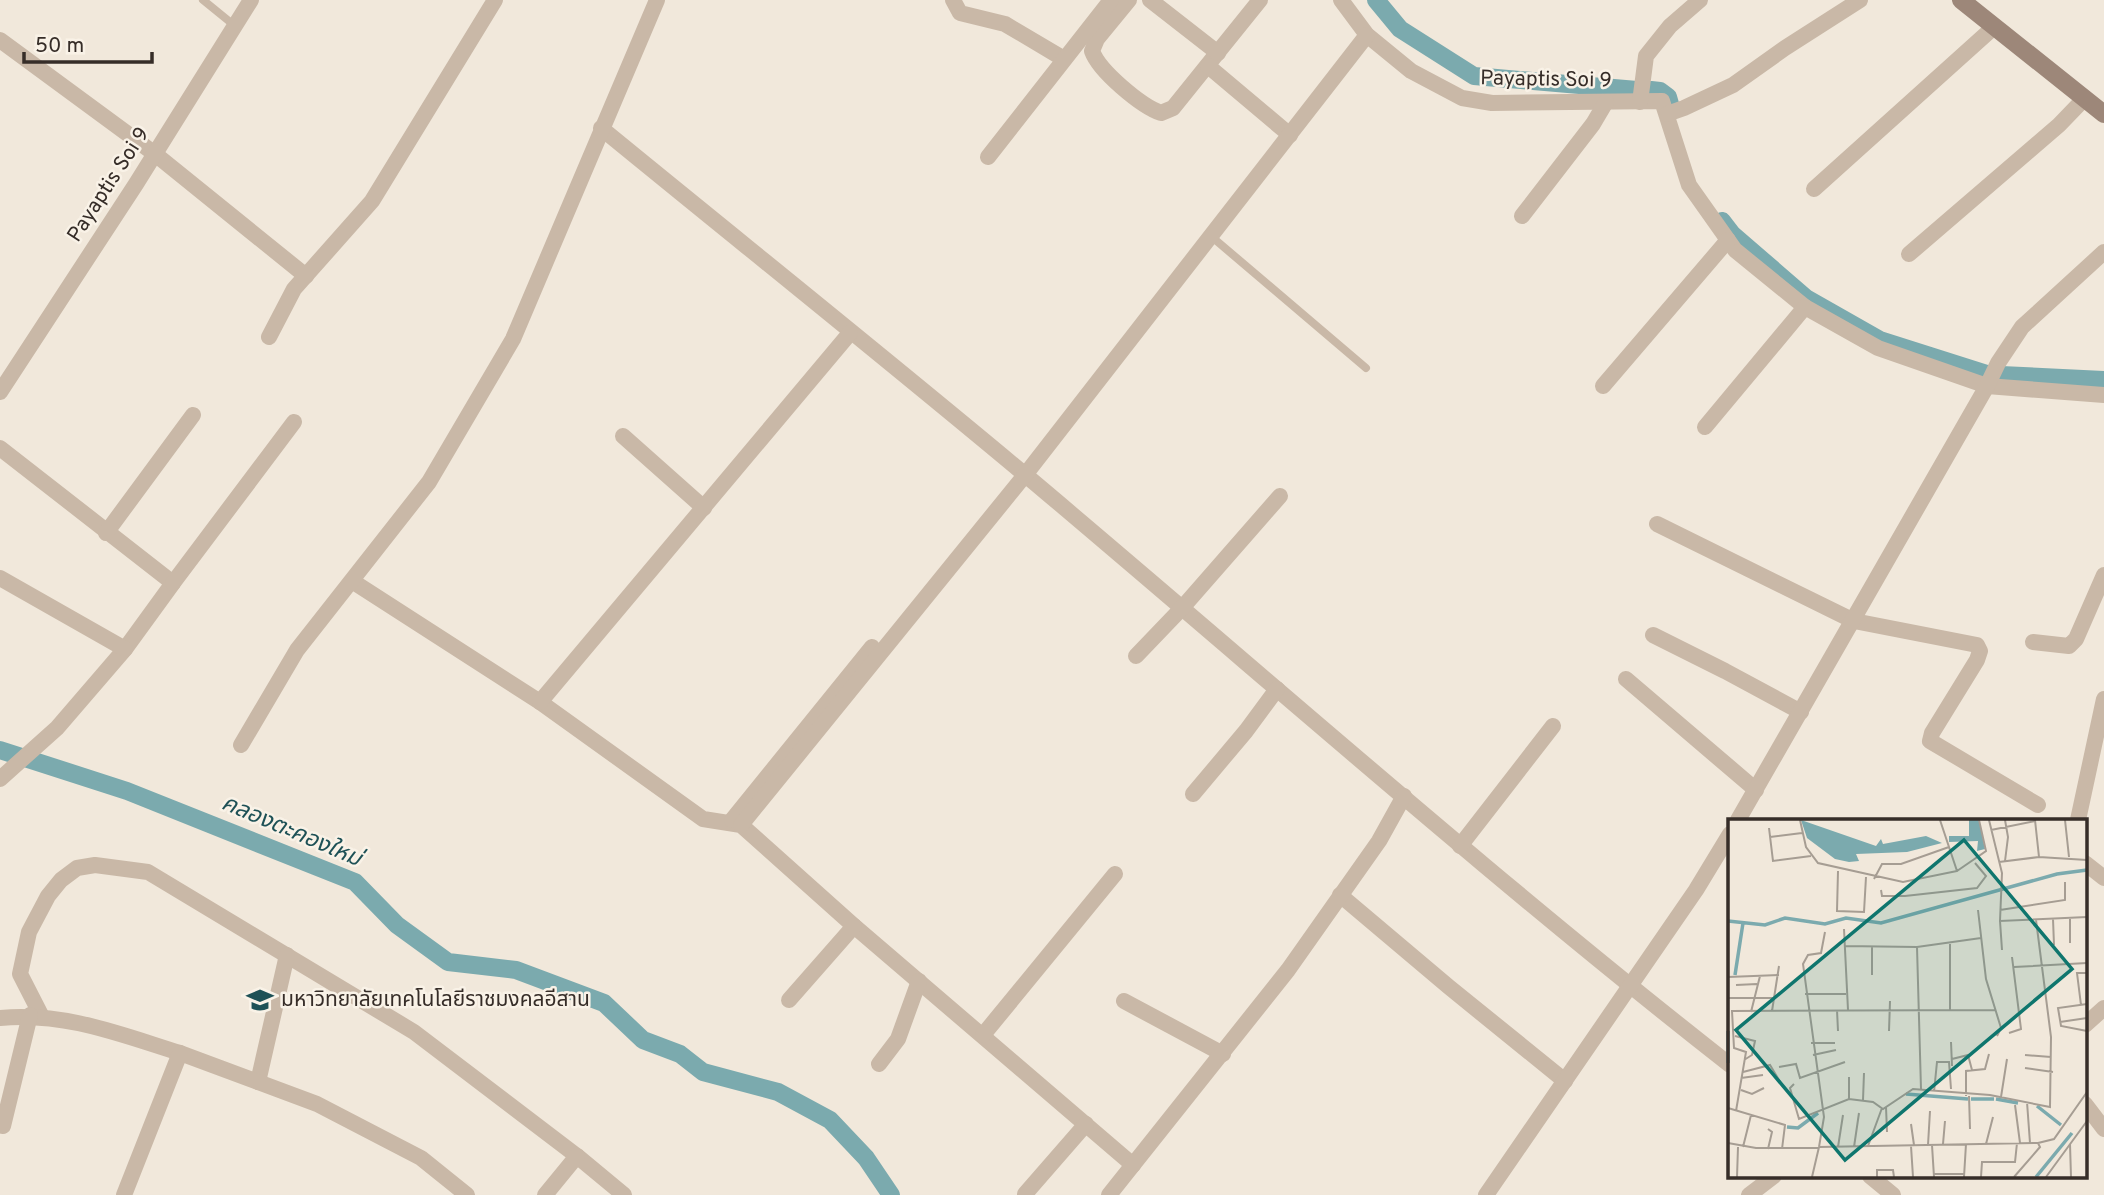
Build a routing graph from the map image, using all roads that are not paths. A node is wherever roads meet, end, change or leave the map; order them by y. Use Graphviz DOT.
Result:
graph roads {
  1 [pos="203,0"];
  2 [pos="251,0"];
  3 [pos="495,0"];
  4 [pos="657,0"];
  5 [pos="953,0"];
  6 [pos="1111,0"];
  7 [pos="1129,0"];
  8 [pos="1150,0"];
  9 [pos="1260,0"];
  10 [pos="1341,0"];
  11 [pos="1700,0"];
  12 [pos="1860,0"];
  13 [pos="1961,0"];
  14 [pos="235,26"];
  15 [pos="1994,27"];
  16 [pos="1367,35"];
  17 [pos="0,40"];
  18 [pos="1218,53"];
  19 [pos="1065,59"];
  20 [pos="1208,66"];
  21 [pos="2085,98"];
  22 [pos="1606,102"];
  23 [pos="1640,102"];
  24 [pos="1665,108"];
  25 [pos="2104,114"];
  26 [pos="601,128"];
  27 [pos="1290,135"];
  28 [pos="155,154"];
  29 [pos="988,157"];
  30 [pos="1814,188"];
  31 [pos="1522,216"];
  32 [pos="1212,237"];
  33 [pos="1728,240"];
  34 [pos="2104,252"];
  35 [pos="1909,254"];
  36 [pos="306,276"];
  37 [pos="1805,307"];
  38 [pos="850,333"];
  39 [pos="269,337"];
  40 [pos="1366,368"];
  41 [pos="1603,386"];
  42 [pos="1987,386"];
  43 [pos="0,392"];
  44 [pos="2104,395"];
  45 [pos="193,415"];
  46 [pos="294,422"];
  47 [pos="1705,427"];
  48 [pos="623,436"];
  49 [pos="0,448"];
  50 [pos="1021,472"];
  51 [pos="1280,496"];
  52 [pos="704,508"];
  53 [pos="1657,524"];
  54 [pos="106,533"];
  55 [pos="2104,575"];
  56 [pos="0,578"];
  57 [pos="352,581"];
  58 [pos="173,583"];
  59 [pos="1182,608"];
  60 [pos="1854,621"];
  61 [pos="1653,635"];
  62 [pos="2033,642"];
  63 [pos="124,649"];
  64 [pos="1136,656"];
  65 [pos="1626,679"];
  66 [pos="1277,689"];
  67 [pos="2104,699"];
  68 [pos="540,702"];
  69 [pos="1801,712"];
  70 [pos="1553,726"];
  71 [pos="241,745"];
  72 [pos="0,779"];
  73 [pos="1756,790"];
  74 [pos="1193,794"];
  75 [pos="1404,796"];
  76 [pos="2038,805"];
  77 [pos="1739,819"];
  78 [pos="2078,819"];
  79 [pos="736,824"];
  80 [pos="1728,837"];
  81 [pos="1460,846"];
  82 [pos="2086,864"];
  83 [pos="1115,874"];
  84 [pos="2104,878"];
  85 [pos="1340,895"];
  86 [pos="854,926"];
  87 [pos="288,955"];
  88 [pos="919,981"];
  89 [pos="1630,987"];
  90 [pos="789,1000"];
  91 [pos="1124,1001"];
  92 [pos="2104,1008"];
  93 [pos="36,1016"];
  94 [pos="0,1018"];
  95 [pos="2086,1024"];
  96 [pos="983,1035"];
  97 [pos="180,1053"];
  98 [pos="1223,1054"];
  99 [pos="1728,1063"];
  100 [pos="879,1064"];
  101 [pos="1565,1081"];
  102 [pos="258,1082"];
  103 [pos="2086,1105"];
  104 [pos="1086,1124"];
  105 [pos="3,1126"];
  106 [pos="2104,1129"];
  107 [pos="578,1156"];
  108 [pos="1133,1165"];
  109 [pos="1771,1178"];
  110 [pos="1872,1178"];
  111 [pos="1025,1194"];
  112 [pos="124,1195"];
  113 [pos="467,1195"];
  114 [pos="545,1195"];
  115 [pos="624,1195"];
  116 [pos="1109,1195"];
  117 [pos="1486,1195"];
  118 [pos="1749,1195"];
  119 [pos="1893,1195"];
  1 -- 14 [label="lane"];
  2 -- 14 [label="street, Payaptis Soi 9"];
  3 -- 36 [label="street"];
  4 -- 26 [label="street"];
  5 -- 19 [label="street"];
  6 -- 19 [label="street"];
  7 -- 20 [label="street"];
  8 -- 18 [label="street"];
  9 -- 18 [label="street"];
  10 -- 16 [label="street, Payaptis Soi 9"];
  11 -- 23 [label="street"];
  12 -- 24 [label="street, Payaptis Soi 9"];
  13 -- 15 [label="street"];
  14 -- 28 [label="street, Payaptis Soi 9"];
  15 -- 21 [label="street"];
  15 -- 30 [label="street"];
  16 -- 22 [label="street, Payaptis Soi 9"];
  16 -- 27 [label="street"];
  17 -- 28 [label="street"];
  18 -- 20 [label="street"];
  19 -- 29 [label="street"];
  20 -- 27 [label="street"];
  21 -- 25 [label="street"];
  21 -- 35 [label="street"];
  22 -- 23 [label="street, Payaptis Soi 9"];
  22 -- 31 [label="street"];
  23 -- 24 [label="street, Payaptis Soi 9"];
  24 -- 33 [label="street"];
  26 -- 38 [label="street"];
  26 -- 57 [label="street"];
  27 -- 32 [label="street"];
  28 -- 36 [label="street"];
  28 -- 43 [label="street, Payaptis Soi 9"];
  32 -- 40 [label="lane"];
  32 -- 50 [label="street"];
  33 -- 37 [label="street"];
  33 -- 41 [label="street"];
  34 -- 42 [label="street"];
  36 -- 39 [label="street"];
  37 -- 42 [label="street"];
  37 -- 47 [label="street"];
  38 -- 50 [label="street"];
  38 -- 52 [label="street"];
  42 -- 44 [label="street"];
  42 -- 60 [label="street"];
  45 -- 54 [label="street"];
  46 -- 58 [label="street"];
  48 -- 52 [label="street"];
  49 -- 54 [label="street"];
  50 -- 59 [label="street"];
  50 -- 79 [label="street"];
  51 -- 59 [label="street"];
  52 -- 68 [label="street"];
  53 -- 60 [label="street"];
  54 -- 58 [label="street"];
  55 -- 62 [label="street"];
  56 -- 63 [label="street"];
  57 -- 68 [label="street"];
  57 -- 71 [label="street"];
  58 -- 63 [label="street"];
  59 -- 64 [label="street"];
  59 -- 66 [label="street"];
  60 -- 69 [label="street"];
  60 -- 76 [label="street"];
  61 -- 69 [label="street"];
  63 -- 72 [label="street"];
  65 -- 73 [label="street"];
  66 -- 74 [label="street"];
  66 -- 75 [label="street"];
  67 -- 78 [label="street"];
  68 -- 79 [label="street"];
  69 -- 73 [label="street"];
  70 -- 81 [label="street"];
  73 -- 77 [label="street"];
  75 -- 81 [label="street"];
  75 -- 85 [label="street"];
  79 -- 86 [label="street"];
  80 -- 89 [label="street"];
  81 -- 89 [label="street"];
  82 -- 84 [label="street"];
  83 -- 96 [label="street"];
  85 -- 98 [label="street"];
  85 -- 101 [label="street"];
  86 -- 88 [label="street"];
  86 -- 90 [label="street"];
  87 -- 93 [label="street"];
  87 -- 102 [label="street"];
  87 -- 107 [label="street"];
  88 -- 96 [label="street"];
  88 -- 100 [label="street"];
  89 -- 99 [label="street"];
  89 -- 101 [label="street"];
  91 -- 98 [label="street"];
  92 -- 95 [label="street"];
  93 -- 94 [label="street"];
  93 -- 97 [label="street"];
  93 -- 105 [label="street"];
  96 -- 104 [label="street"];
  97 -- 102 [label="street"];
  97 -- 112 [label="street"];
  98 -- 108 [label="street"];
  101 -- 117 [label="street"];
  102 -- 113 [label="street"];
  103 -- 106 [label="street"];
  104 -- 108 [label="street"];
  104 -- 111 [label="street"];
  107 -- 114 [label="street"];
  107 -- 115 [label="street"];
  108 -- 116 [label="street"];
  109 -- 118 [label="street"];
  110 -- 119 [label="street"];
}
